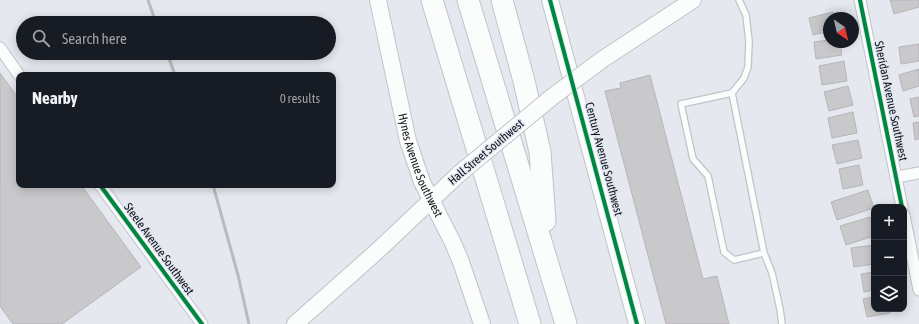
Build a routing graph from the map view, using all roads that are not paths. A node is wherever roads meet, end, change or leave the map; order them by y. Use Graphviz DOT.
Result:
graph roads {
  1 [pos="378,0"];
  2 [pos="432,0"];
  3 [pos="468,0"];
  4 [pos="502,0"];
  5 [pos="550,0"];
  6 [pos="693,0"];
  7 [pos="738,0"];
  8 [pos="860,0"];
  9 [pos="0,48"];
  10 [pos="17,72"];
  11 [pos="732,93"];
  12 [pos="919,172"];
  13 [pos="896,177"];
  14 [pos="102,188"];
  15 [pos="431,200"];
  16 [pos="901,204"];
  17 [pos="907,231"];
  18 [pos="764,253"];
  19 [pos="547,260"];
  20 [pos="919,290"];
  21 [pos="202,324"];
  22 [pos="295,324"];
  23 [pos="482,324"];
  24 [pos="530,324"];
  25 [pos="566,324"];
  26 [pos="637,324"];
  27 [pos="782,324"];
  1 -- 15 [label="main road, Hynes Avenue Southwest"];
  2 -- 24 [label="highway"];
  3 -- 19 [label="highway"];
  4 -- 19 [label="highway"];
  5 -- 26 [label="main road, Century Avenue Southwest"];
  6 -- 15 [label="main road, Hall Street Southwest, bridge"];
  7 -- 11 [label="lane"];
  8 -- 13 [label="street, Sheridan Avenue Southwest"];
  9 -- 10 [label="street"];
  11 -- 18 [label="lane"];
  11 -- 18 [label="lane"];
  12 -- 13 [label="street"];
  13 -- 16 [label="street, Sheridan Avenue Southwest"];
  14 -- 21 [label="street, Steele Avenue Southwest"];
  15 -- 22 [label="main road, Hall Street Southwest"];
  15 -- 23 [label="main road, Hynes Avenue Southwest"];
  17 -- 20 [label="street"];
  18 -- 27 [label="lane"];
  19 -- 25 [label="highway"];
}
